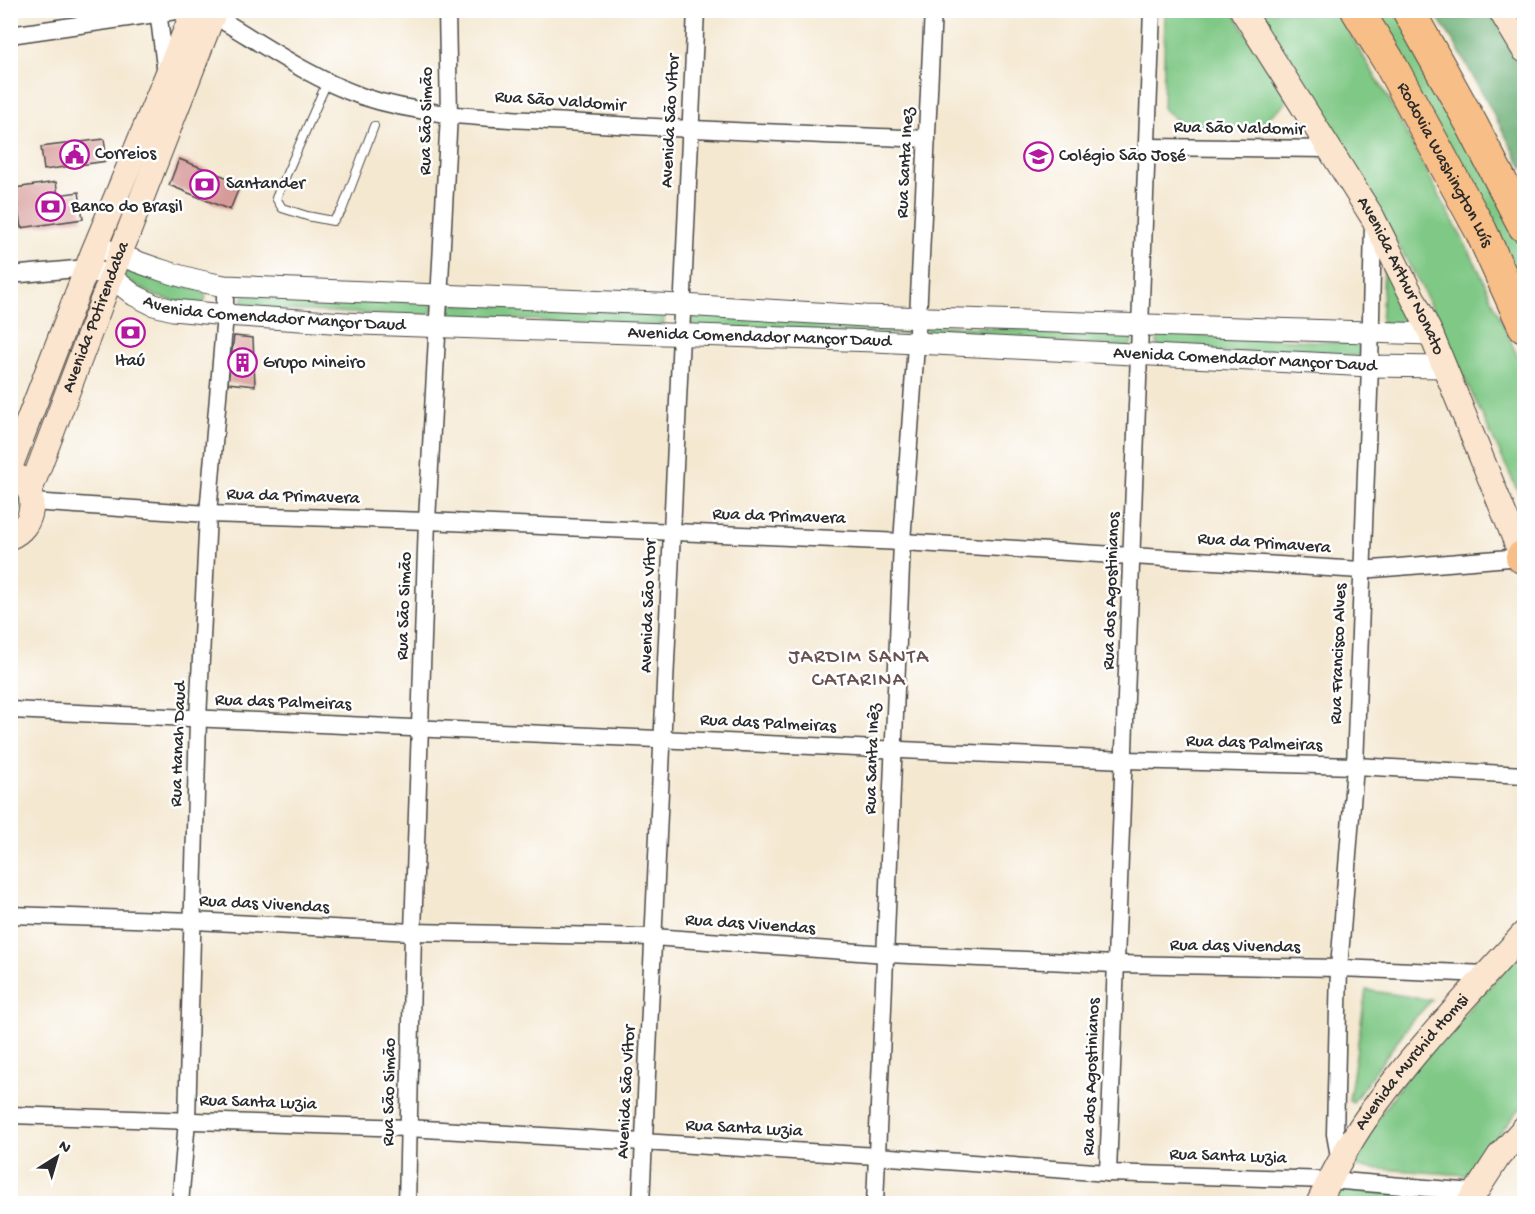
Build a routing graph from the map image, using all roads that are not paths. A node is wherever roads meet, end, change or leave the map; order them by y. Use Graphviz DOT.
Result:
graph roads {
  1 [pos="183,10"];
  2 [pos="447,10"];
  3 [pos="696,10"];
  4 [pos="933,10"];
  5 [pos="1152,10"];
  6 [pos="1242,10"];
  7 [pos="1357,10"];
  8 [pos="1408,10"];
  9 [pos="1500,10"];
  10 [pos="159,12"];
  11 [pos="205,12"];
  12 [pos="10,34"];
  13 [pos="1524,50"];
  14 [pos="166,78"];
  15 [pos="327,82"];
  16 [pos="449,115"];
  17 [pos="374,126"];
  18 [pos="690,130"];
  19 [pos="927,139"];
  20 [pos="1148,147"];
  21 [pos="1329,149"];
  22 [pos="1507,190"];
  23 [pos="1373,218"];
  24 [pos="1524,218"];
  25 [pos="1524,226"];
  26 [pos="96,246"];
  27 [pos="115,266"];
  28 [pos="87,268"];
  29 [pos="10,275"];
  30 [pos="225,286"];
  31 [pos="440,296"];
  32 [pos="682,305"];
  33 [pos="225,315"];
  34 [pos="918,317"];
  35 [pos="1142,325"];
  36 [pos="1524,326"];
  37 [pos="438,327"];
  38 [pos="1370,334"];
  39 [pos="1431,334"];
  40 [pos="681,335"];
  41 [pos="916,343"];
  42 [pos="1141,355"];
  43 [pos="1370,366"];
  44 [pos="1444,367"];
  45 [pos="10,468"];
  46 [pos="10,476"];
  47 [pos="31,496"];
  48 [pos="208,514"];
  49 [pos="427,521"];
  50 [pos="672,532"];
  51 [pos="12,539"];
  52 [pos="902,542"];
  53 [pos="1132,555"];
  54 [pos="1524,558"];
  55 [pos="1361,570"];
  56 [pos="10,710"];
  57 [pos="198,720"];
  58 [pos="420,728"];
  59 [pos="663,739"];
  60 [pos="893,750"];
  61 [pos="1125,760"];
  62 [pos="1355,766"];
  63 [pos="1524,776"];
  64 [pos="10,915"];
  65 [pos="194,921"];
  66 [pos="412,932"];
  67 [pos="1524,933"];
  68 [pos="653,937"];
  69 [pos="886,954"];
  70 [pos="1115,964"];
  71 [pos="1339,968"];
  72 [pos="1487,974"];
  73 [pos="10,1115"];
  74 [pos="187,1120"];
  75 [pos="408,1128"];
  76 [pos="1524,1128"];
  77 [pos="644,1143"];
  78 [pos="877,1156"];
  79 [pos="1335,1171"];
  80 [pos="1108,1173"];
  81 [pos="1471,1198"];
  82 [pos="180,1203"];
  83 [pos="407,1203"];
  84 [pos="641,1203"];
  85 [pos="875,1203"];
  86 [pos="1318,1203"];
  1 -- 10 [label="street"];
  2 -- 16 [label="street, Rua São Simão"];
  3 -- 18 [label="street, Avenida São Vítor"];
  4 -- 19 [label="street, Rua Santa Inez"];
  5 -- 20 [label="street, Rua dos Agostinianos"];
  6 -- 21 [label="main road, Avenida Arthur Nonato"];
  7 -- 36 [label="highway, Rodovia Washington Luís"];
  8 -- 22 [label="highway"];
  9 -- 13 [label="main road"];
  10 -- 12 [label="street"];
  10 -- 14 [label="street"];
  11 -- 14 [label="main road, Avenida Potirendaba"];
  11 -- 15 [label="street, Rua São Valdomir"];
  11 -- 27 [label="main road, Avenida Potirendaba"];
  14 -- 26 [label="main road, Avenida Potirendaba"];
  15 -- 16 [label="street, Rua São Valdomir"];
  15 -- 17 [label="lane"];
  16 -- 18 [label="street, Rua São Valdomir"];
  16 -- 31 [label="street, Rua São Simão"];
  18 -- 19 [label="street, Rua São Valdomir"];
  18 -- 32 [label="street, Avenida São Vítor"];
  19 -- 34 [label="street, Rua Santa Inez"];
  20 -- 21 [label="street, Rua São Valdomir"];
  20 -- 35 [label="street, Rua dos Agostinianos"];
  21 -- 23 [label="main road, Avenida Arthur Nonato"];
  22 -- 24 [label="highway"];
  22 -- 25 [label="highway"];
  23 -- 38 [label="street, Rua Francisco Alves"];
  23 -- 39 [label="main road, Avenida Arthur Nonato"];
  26 -- 27 [label="street, Avenida Comendador Mançor Daud"];
  26 -- 28 [label="main road, Avenida Potirendaba"];
  27 -- 28 [label="street, Avenida Comendador Mançor Daud"];
  27 -- 30 [label="street, Avenida Comendador Mançor Daud"];
  27 -- 33 [label="street, Avenida Comendador Mançor Daud"];
  27 -- 47 [label="main road, Avenida Potirendaba"];
  28 -- 29 [label="street"];
  28 -- 45 [label="main road, Avenida Potirendaba"];
  30 -- 31 [label="street, Avenida Comendador Mançor Daud"];
  30 -- 33 [label="street, Rua Hanah Daud"];
  31 -- 32 [label="street, Avenida Comendador Mançor Daud"];
  31 -- 37 [label="street, Rua São Simão"];
  32 -- 34 [label="street, Avenida Comendador Mançor Daud"];
  32 -- 40 [label="street, Avenida São Vítor"];
  33 -- 37 [label="street, Avenida Comendador Mançor Daud"];
  33 -- 48 [label="street, Rua Hanah Daud"];
  34 -- 35 [label="street, Avenida Comendador Mançor Daud"];
  34 -- 41 [label="street, Rua Santa Inêz"];
  35 -- 38 [label="street, Avenida Comendador Mançor Daud"];
  35 -- 42 [label="street, Rua dos Agostinianos"];
  37 -- 40 [label="street, Avenida Comendador Mançor Daud"];
  37 -- 49 [label="street, Rua São Simão"];
  38 -- 39 [label="street, Avenida Comendador Mançor Daud"];
  38 -- 43 [label="street, Rua Francisco Alves"];
  39 -- 44 [label="main road, Avenida Arthur Nonato"];
  40 -- 41 [label="street, Avenida Comendador Mançor Daud"];
  40 -- 50 [label="street, Avenida São Vítor"];
  41 -- 42 [label="street, Avenida Comendador Mançor Daud"];
  41 -- 52 [label="street, Rua Santa Inêz"];
  42 -- 43 [label="street, Avenida Comendador Mançor Daud"];
  42 -- 53 [label="street, Rua dos Agostinianos"];
  43 -- 44 [label="street, Avenida Comendador Mançor Daud"];
  43 -- 55 [label="street, Rua Francisco Alves"];
  44 -- 54 [label="main road, Avenida Arthur Nonato"];
  46 -- 47 [label="main road"];
  47 -- 48 [label="street, Rua da Primavera"];
  47 -- 51 [label="main road, Avenida Potirendaba"];
  48 -- 49 [label="street, Rua da Primavera"];
  48 -- 57 [label="street, Rua Hanah Daud"];
  49 -- 50 [label="street, Rua da Primavera"];
  49 -- 58 [label="street, Rua São Simão"];
  50 -- 52 [label="street, Rua da Primavera"];
  50 -- 59 [label="street, Avenida São Vítor"];
  52 -- 53 [label="street, Rua da Primavera"];
  52 -- 60 [label="street, Rua Santa Inêz"];
  53 -- 55 [label="street, Rua da Primavera"];
  53 -- 61 [label="street, Rua dos Agostinianos"];
  54 -- 55 [label="street, Rua da Primavera"];
  55 -- 62 [label="street, Rua Francisco Alves"];
  56 -- 57 [label="street, Rua das Palmeiras"];
  57 -- 58 [label="street, Rua das Palmeiras"];
  57 -- 65 [label="street, Rua Hanah Daud"];
  58 -- 59 [label="street, Rua das Palmeiras"];
  58 -- 66 [label="street, Rua São Simão"];
  59 -- 60 [label="street, Rua das Palmeiras"];
  59 -- 68 [label="street, Avenida São Vítor"];
  60 -- 61 [label="street, Rua das Palmeiras"];
  60 -- 69 [label="street, Rua Santa Inêz"];
  61 -- 62 [label="street, Rua das Palmeiras"];
  61 -- 70 [label="street, Rua dos Agostinianos"];
  62 -- 63 [label="street, Rua das Palmeiras"];
  62 -- 71 [label="street, Rua Francisco Alves"];
  64 -- 65 [label="street, Rua das Vivendas"];
  65 -- 66 [label="street, Rua das Vivendas"];
  65 -- 74 [label="street, Rua Hanah Daud"];
  66 -- 68 [label="street, Rua das Vivendas"];
  66 -- 75 [label="street, Rua São Simão"];
  67 -- 72 [label="main road, Avenida Murchid Homsi"];
  68 -- 69 [label="street, Rua das Vivendas"];
  68 -- 77 [label="street, Avenida São Vítor"];
  69 -- 70 [label="street, Rua das Vivendas"];
  69 -- 78 [label="street, Rua Santa Inêz"];
  70 -- 71 [label="street, Rua das Vivendas"];
  70 -- 80 [label="street, Rua dos Agostinianos"];
  71 -- 72 [label="street, Rua das Vivendas"];
  71 -- 79 [label="street, Rua Francisco Alves"];
  72 -- 79 [label="main road, Avenida Murchid Homsi"];
  73 -- 74 [label="street, Rua Santa Luzia"];
  74 -- 75 [label="street, Rua Santa Luzia"];
  74 -- 82 [label="street, Rua Hanah Daud"];
  75 -- 77 [label="street, Rua Santa Luzia"];
  75 -- 83 [label="street, Rua São Simão"];
  76 -- 81 [label="main road"];
  77 -- 78 [label="street, Rua Santa Luzia"];
  77 -- 84 [label="street, Avenida São Vítor"];
  78 -- 80 [label="street, Rua Santa Luzia"];
  78 -- 85 [label="street, Rua Santa Inêz"];
  79 -- 80 [label="street, Rua Santa Luzia"];
  79 -- 81 [label="street, Rua Santa Luzia"];
  79 -- 86 [label="main road, Avenida Murchid Homsi"];
}
